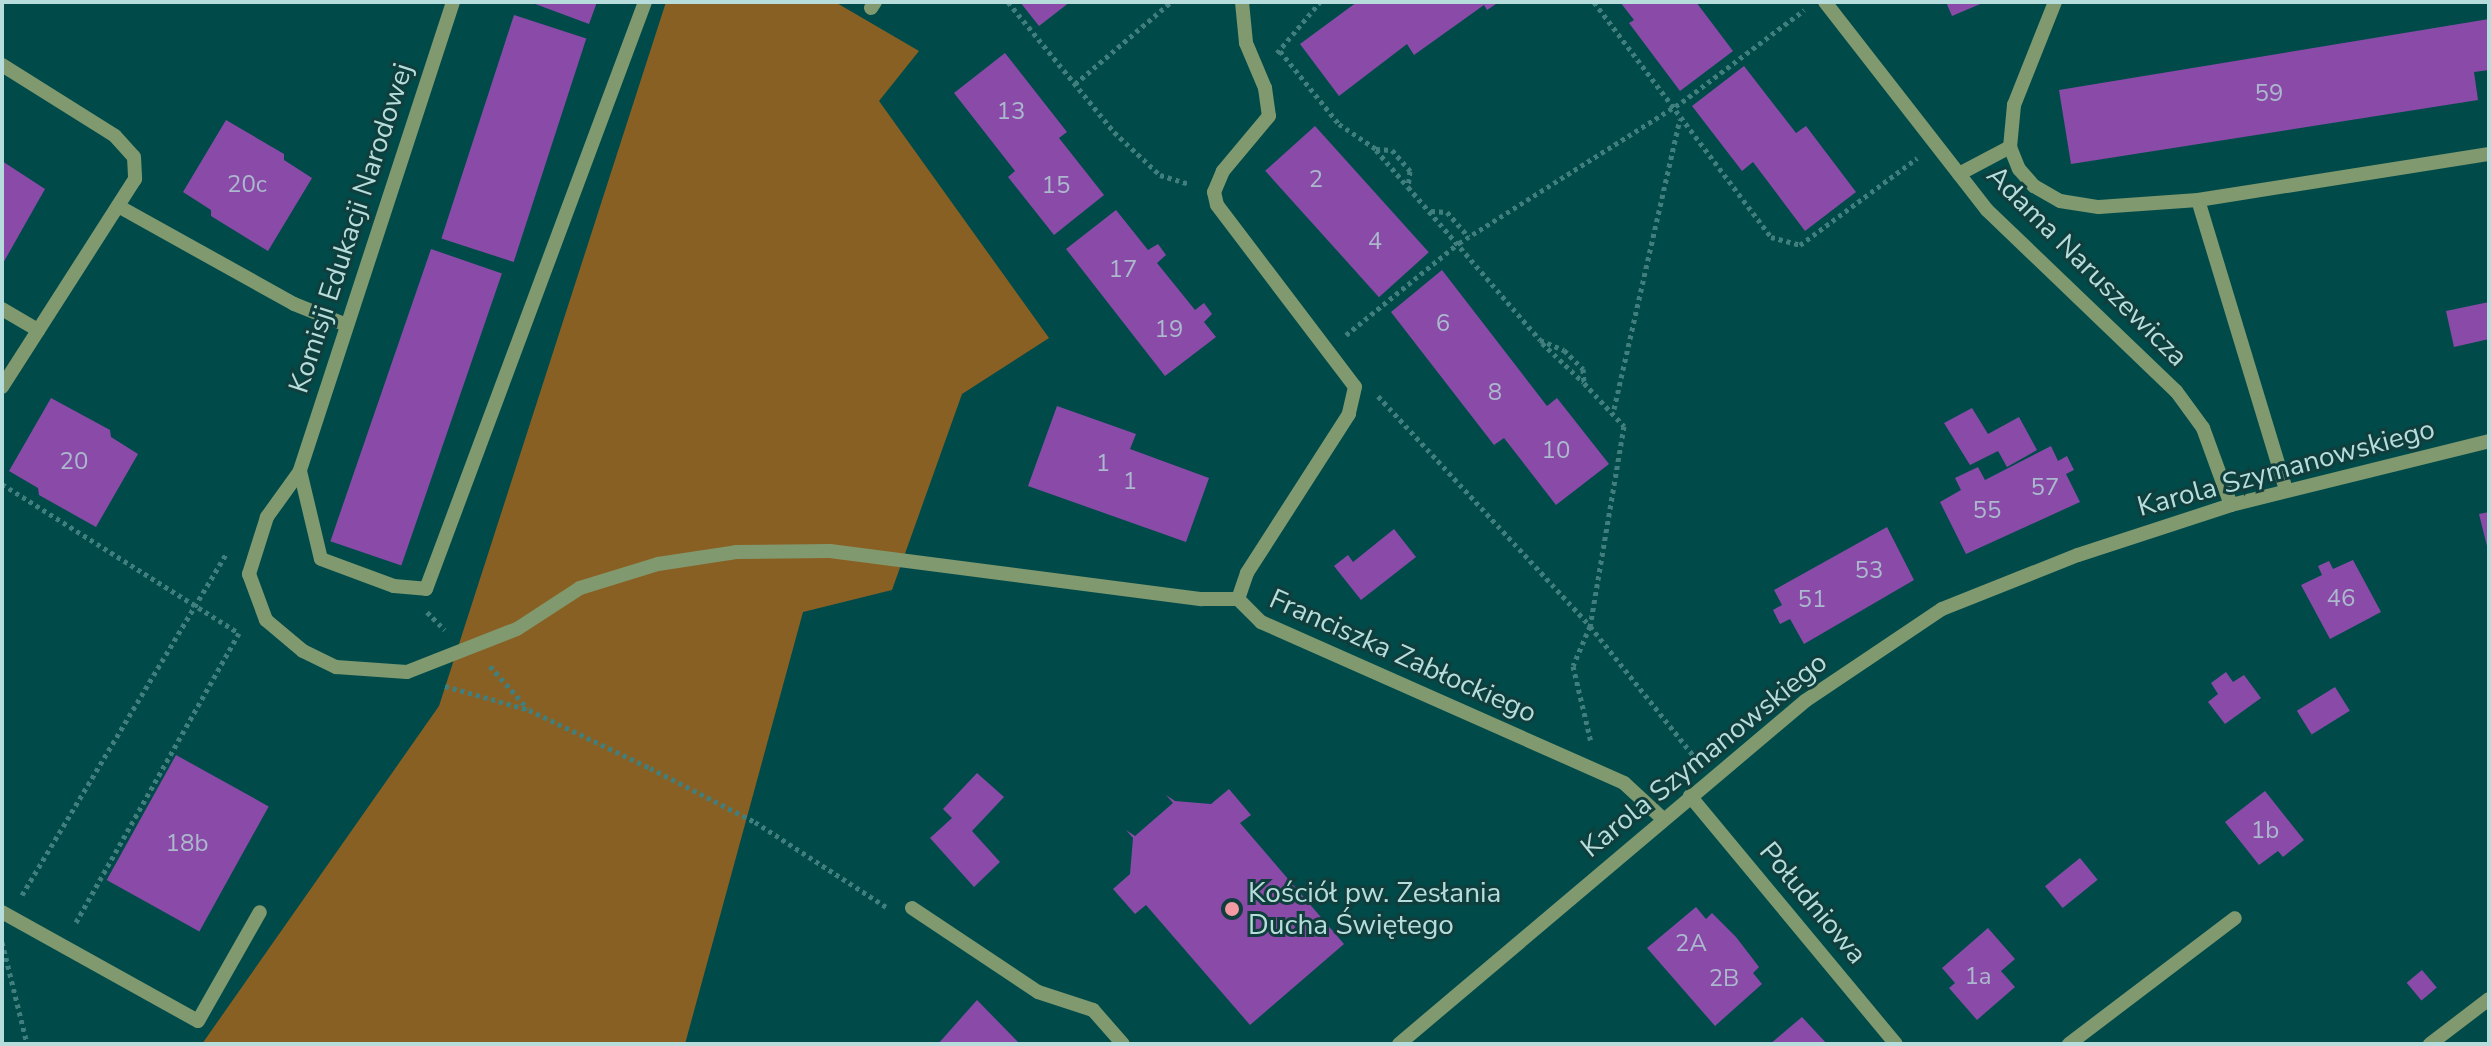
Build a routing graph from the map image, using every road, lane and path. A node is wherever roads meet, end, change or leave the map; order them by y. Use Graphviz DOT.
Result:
graph roads {
  1 [pos="453,2"];
  2 [pos="645,2"];
  3 [pos="1008,2"];
  4 [pos="1171,2"];
  5 [pos="1242,2"];
  6 [pos="1320,2"];
  7 [pos="1594,2"];
  8 [pos="1814,2"];
  9 [pos="1825,2"];
  10 [pos="2055,2"];
  11 [pos="1279,51"];
  12 [pos="2,65"];
  13 [pos="1262,82"];
  14 [pos="1075,84"];
  15 [pos="1673,107"];
  16 [pos="1681,118"];
  17 [pos="1936,143"];
  18 [pos="2010,147"];
  19 [pos="1376,149"];
  20 [pos="2489,154"];
  21 [pos="1959,174"];
  22 [pos="1408,187"];
  23 [pos="1214,192"];
  24 [pos="2198,200"];
  25 [pos="118,206"];
  26 [pos="1431,211"];
  27 [pos="1469,237"];
  28 [pos="1459,243"];
  29 [pos="2,309"];
  30 [pos="344,324"];
  31 [pos="38,330"];
  32 [pos="1540,340"];
  33 [pos="1327,351"];
  34 [pos="1584,383"];
  35 [pos="2,387"];
  36 [pos="1355,387"];
  37 [pos="1614,410"];
  38 [pos="2489,441"];
  39 [pos="300,471"];
  40 [pos="2,484"];
  41 [pos="2286,490"];
  42 [pos="2231,505"];
  43 [pos="235,541"];
  44 [pos="1238,599"];
  45 [pos="193,603"];
  46 [pos="1590,626"];
  47 [pos="407,672"];
  48 [pos="1587,767"];
  49 [pos="1717,773"];
  50 [pos="1690,796"];
  51 [pos="1663,819"];
  52 [pos="912,908"];
  53 [pos="260,912"];
  54 [pos="895,913"];
  55 [pos="6,914"];
  56 [pos="2235,918"];
  57 [pos="2,941"];
  58 [pos="63,946"];
  59 [pos="2489,999"];
  60 [pos="27,1044"];
  61 [pos="1123,1044"];
  62 [pos="1399,1044"];
  63 [pos="1896,1044"];
  64 [pos="2069,1044"];
  65 [pos="2430,1044"];
  1 -- 30 [label="street, Komisji Edukacji Narodowej"];
  2 -- 39 [label="street"];
  3 -- 14 [label="path"];
  4 -- 14 [label="path"];
  5 -- 13 [label="street"];
  6 -- 11 [label="path"];
  7 -- 15 [label="path"];
  8 -- 15 [label="path"];
  9 -- 17 [label="street, Adama Naruszewicza"];
  10 -- 18 [label="street"];
  11 -- 13 [label="path"];
  11 -- 19 [label="path"];
  12 -- 25 [label="street"];
  13 -- 23 [label="street"];
  14 -- 23 [label="path"];
  15 -- 16 [label="path"];
  15 -- 27 [label="path"];
  16 -- 17 [label="path"];
  16 -- 37 [label="path"];
  17 -- 21 [label="street, Adama Naruszewicza"];
  18 -- 21 [label="street"];
  18 -- 24 [label="street"];
  19 -- 22 [label="path"];
  19 -- 22 [label="path"];
  20 -- 24 [label="street"];
  21 -- 42 [label="street, Adama Naruszewicza"];
  22 -- 26 [label="path"];
  23 -- 33 [label="street"];
  24 -- 41 [label="street"];
  25 -- 30 [label="street"];
  25 -- 31 [label="street"];
  26 -- 27 [label="path"];
  26 -- 28 [label="path"];
  27 -- 28 [label="path"];
  28 -- 32 [label="path"];
  28 -- 33 [label="path"];
  29 -- 31 [label="street"];
  30 -- 39 [label="street, Komisji Edukacji Narodowej"];
  31 -- 35 [label="street"];
  32 -- 34 [label="path"];
  32 -- 34 [label="path"];
  33 -- 36 [label="street"];
  34 -- 37 [label="path"];
  36 -- 44 [label="street, Franciszka Zabłockiego"];
  36 -- 46 [label="path"];
  37 -- 46 [label="path"];
  38 -- 41 [label="street, Karola Szymanowskiego"];
  39 -- 47 [label="street"];
  40 -- 45 [label="path"];
  41 -- 42 [label="street, Karola Szymanowskiego"];
  42 -- 49 [label="street, Karola Szymanowskiego"];
  43 -- 45 [label="path"];
  44 -- 47 [label="street"];
  44 -- 48 [label="street, Franciszka Zabłockiego"];
  45 -- 55 [label="path"];
  45 -- 58 [label="path"];
  46 -- 48 [label="path"];
  46 -- 49 [label="path"];
  47 -- 54 [label="path"];
  48 -- 51 [label="street, Franciszka Zabłockiego"];
  49 -- 50 [label="street, Karola Szymanowskiego"];
  50 -- 51 [label="street, Karola Szymanowskiego"];
  50 -- 63 [label="street, Południowa"];
  51 -- 62 [label="street, Karola Szymanowskiego"];
  52 -- 61 [label="street"];
  53 -- 58 [label="street"];
  55 -- 58 [label="street"];
  56 -- 64 [label="street"];
  57 -- 60 [label="path"];
  59 -- 65 [label="street"];
}
